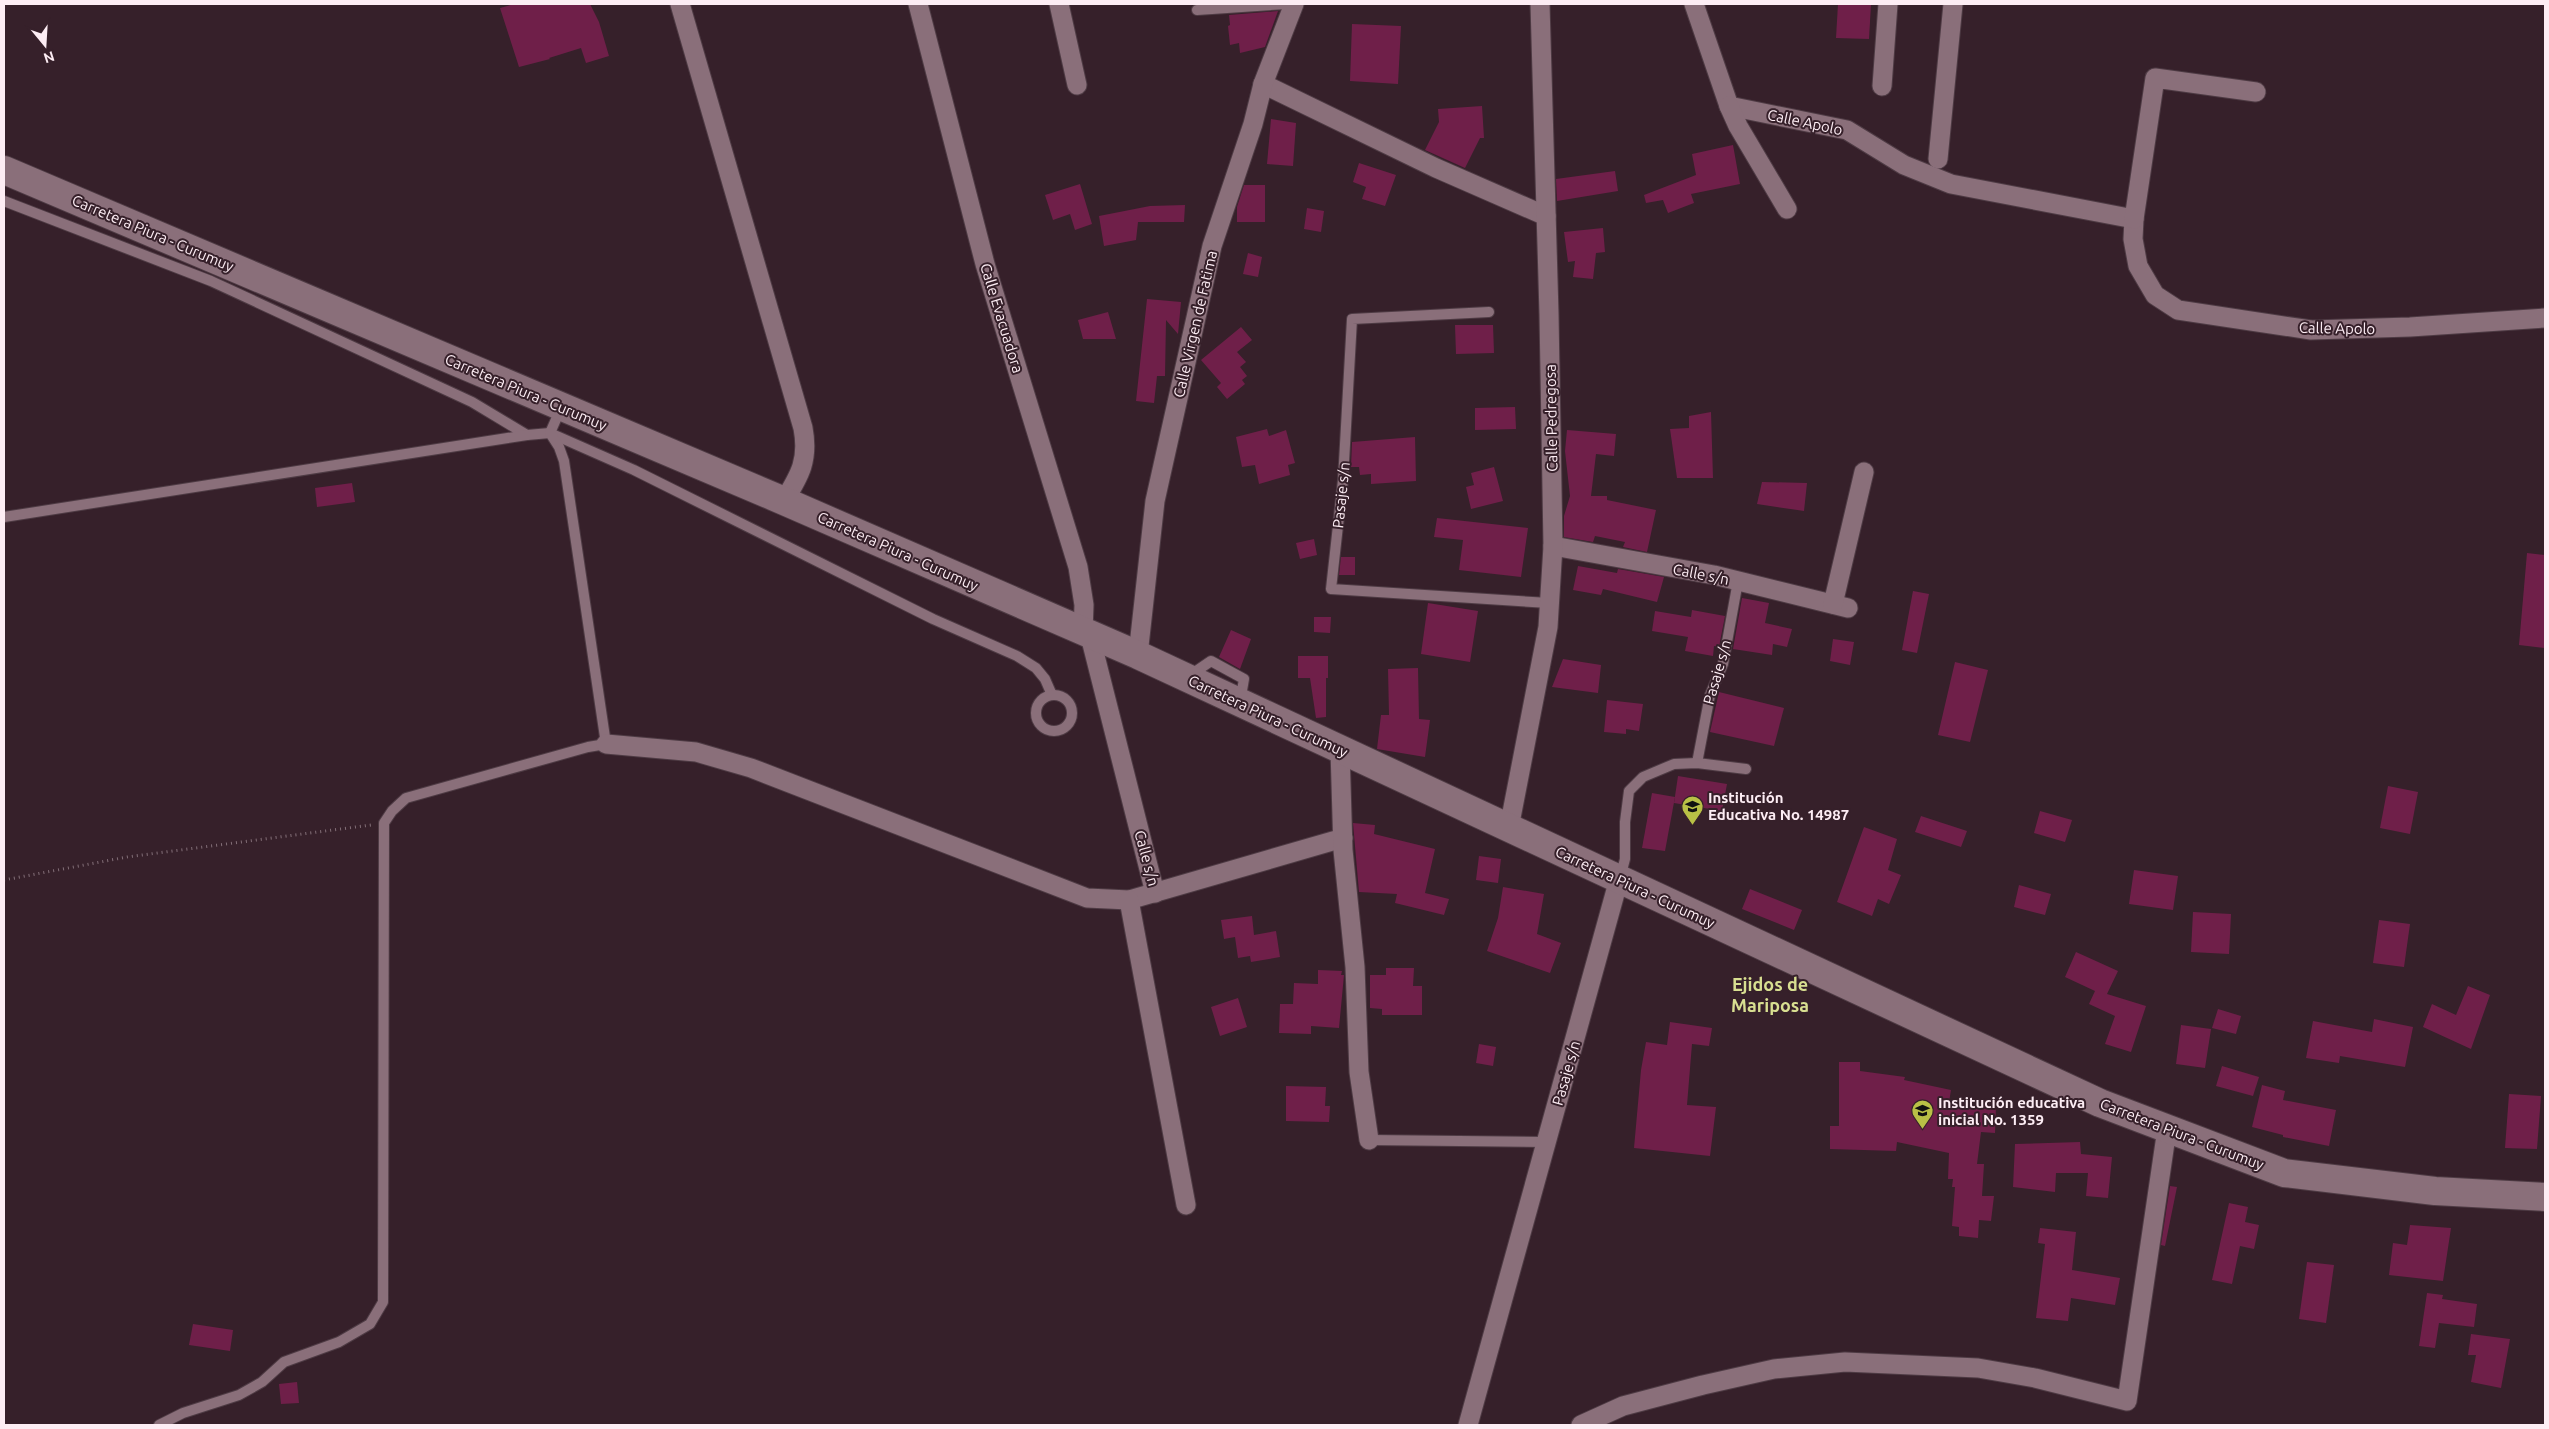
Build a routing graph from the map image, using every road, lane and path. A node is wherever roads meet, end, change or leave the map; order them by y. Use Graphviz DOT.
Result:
graph roads {
  1 [pos="680,4"];
  2 [pos="918,4"];
  3 [pos="1059,4"];
  4 [pos="1286,4"];
  5 [pos="1294,4"];
  6 [pos="1540,4"];
  7 [pos="1694,4"];
  8 [pos="1888,4"];
  9 [pos="1953,4"];
  10 [pos="1197,10"];
  11 [pos="1263,84"];
  12 [pos="1077,85"];
  13 [pos="1882,86"];
  14 [pos="2256,92"];
  15 [pos="1729,106"];
  16 [pos="1938,159"];
  17 [pos="4,170"];
  18 [pos="4,201"];
  19 [pos="1787,208"];
  20 [pos="1546,216"];
  21 [pos="2134,219"];
  22 [pos="1489,312"];
  23 [pos="2545,318"];
  24 [pos="562,407"];
  25 [pos="550,433"];
  26 [pos="527,435"];
  27 [pos="1864,472"];
  28 [pos="784,501"];
  29 [pos="4,517"];
  30 [pos="1553,546"];
  31 [pos="1738,581"];
  32 [pos="1549,603"];
  33 [pos="1087,634"];
  34 [pos="1138,655"];
  35 [pos="1052,695"];
  36 [pos="606,744"];
  37 [pos="1340,750"];
  38 [pos="1696,763"];
  39 [pos="1746,769"];
  40 [pos="384,823"];
  41 [pos="1509,828"];
  42 [pos="1343,838"];
  43 [pos="1620,879"];
  44 [pos="4,880"];
  45 [pos="1156,893"];
  46 [pos="1129,900"];
  47 [pos="2167,1128"];
  48 [pos="1369,1140"];
  49 [pos="1547,1142"];
  50 [pos="2545,1197"];
  51 [pos="1186,1205"];
  52 [pos="159,1425"];
  53 [pos="1468,1425"];
  54 [pos="1581,1425"];
  1 -- 28 [label="street"];
  2 -- 33 [label="street, Calle Evacuadora"];
  3 -- 12 [label="street"];
  4 -- 10 [label="lane"];
  5 -- 11 [label="street, Calle Virgen de Fatima"];
  6 -- 20 [label="street, Calle Pedregosa"];
  7 -- 15 [label="street"];
  8 -- 13 [label="street"];
  9 -- 16 [label="street"];
  11 -- 20 [label="street"];
  11 -- 34 [label="street, Calle Virgen de Fatima"];
  14 -- 21 [label="street, Calle Apolo"];
  15 -- 19 [label="street"];
  15 -- 21 [label="street, Calle Apolo"];
  17 -- 24 [label="main road, Carretera Piura - Curumuy"];
  18 -- 26 [label="lane"];
  20 -- 30 [label="street, Calle Pedregosa"];
  21 -- 23 [label="street, Calle Apolo"];
  22 -- 32 [label="lane, Pasaje s/n"];
  24 -- 25 [label="lane"];
  24 -- 28 [label="main road, Carretera Piura - Curumuy"];
  25 -- 26 [label="lane"];
  25 -- 35 [label="lane"];
  25 -- 36 [label="lane"];
  26 -- 29 [label="lane"];
  27 -- 31 [label="street, Calle s/n"];
  28 -- 33 [label="main road, Carretera Piura - Curumuy"];
  30 -- 31 [label="street, Calle s/n"];
  30 -- 32 [label="street, Calle Pedregosa"];
  31 -- 38 [label="lane, Pasaje s/n"];
  32 -- 41 [label="street, Calle Pedregosa"];
  33 -- 34 [label="main road, Carretera Piura - Curumuy"];
  33 -- 45 [label="street, Calle s/n"];
  34 -- 37 [label="main road, Carretera Piura - Curumuy"];
  36 -- 40 [label="lane"];
  36 -- 46 [label="street"];
  37 -- 41 [label="main road, Carretera Piura - Curumuy"];
  37 -- 42 [label="street"];
  38 -- 39 [label="lane, Pasaje s/n"];
  38 -- 43 [label="lane, Pasaje s/n"];
  40 -- 44 [label="path"];
  40 -- 52 [label="lane"];
  41 -- 43 [label="main road, Carretera Piura - Curumuy"];
  42 -- 45 [label="street, Calle s/n"];
  42 -- 48 [label="street"];
  43 -- 47 [label="main road, Carretera Piura - Curumuy"];
  43 -- 49 [label="street, Pasaje s/n"];
  45 -- 46 [label="street"];
  46 -- 51 [label="street"];
  47 -- 50 [label="main road, Carretera Piura - Curumuy"];
  47 -- 54 [label="street"];
  48 -- 49 [label="lane"];
  49 -- 53 [label="street, Pasaje s/n"];
}
